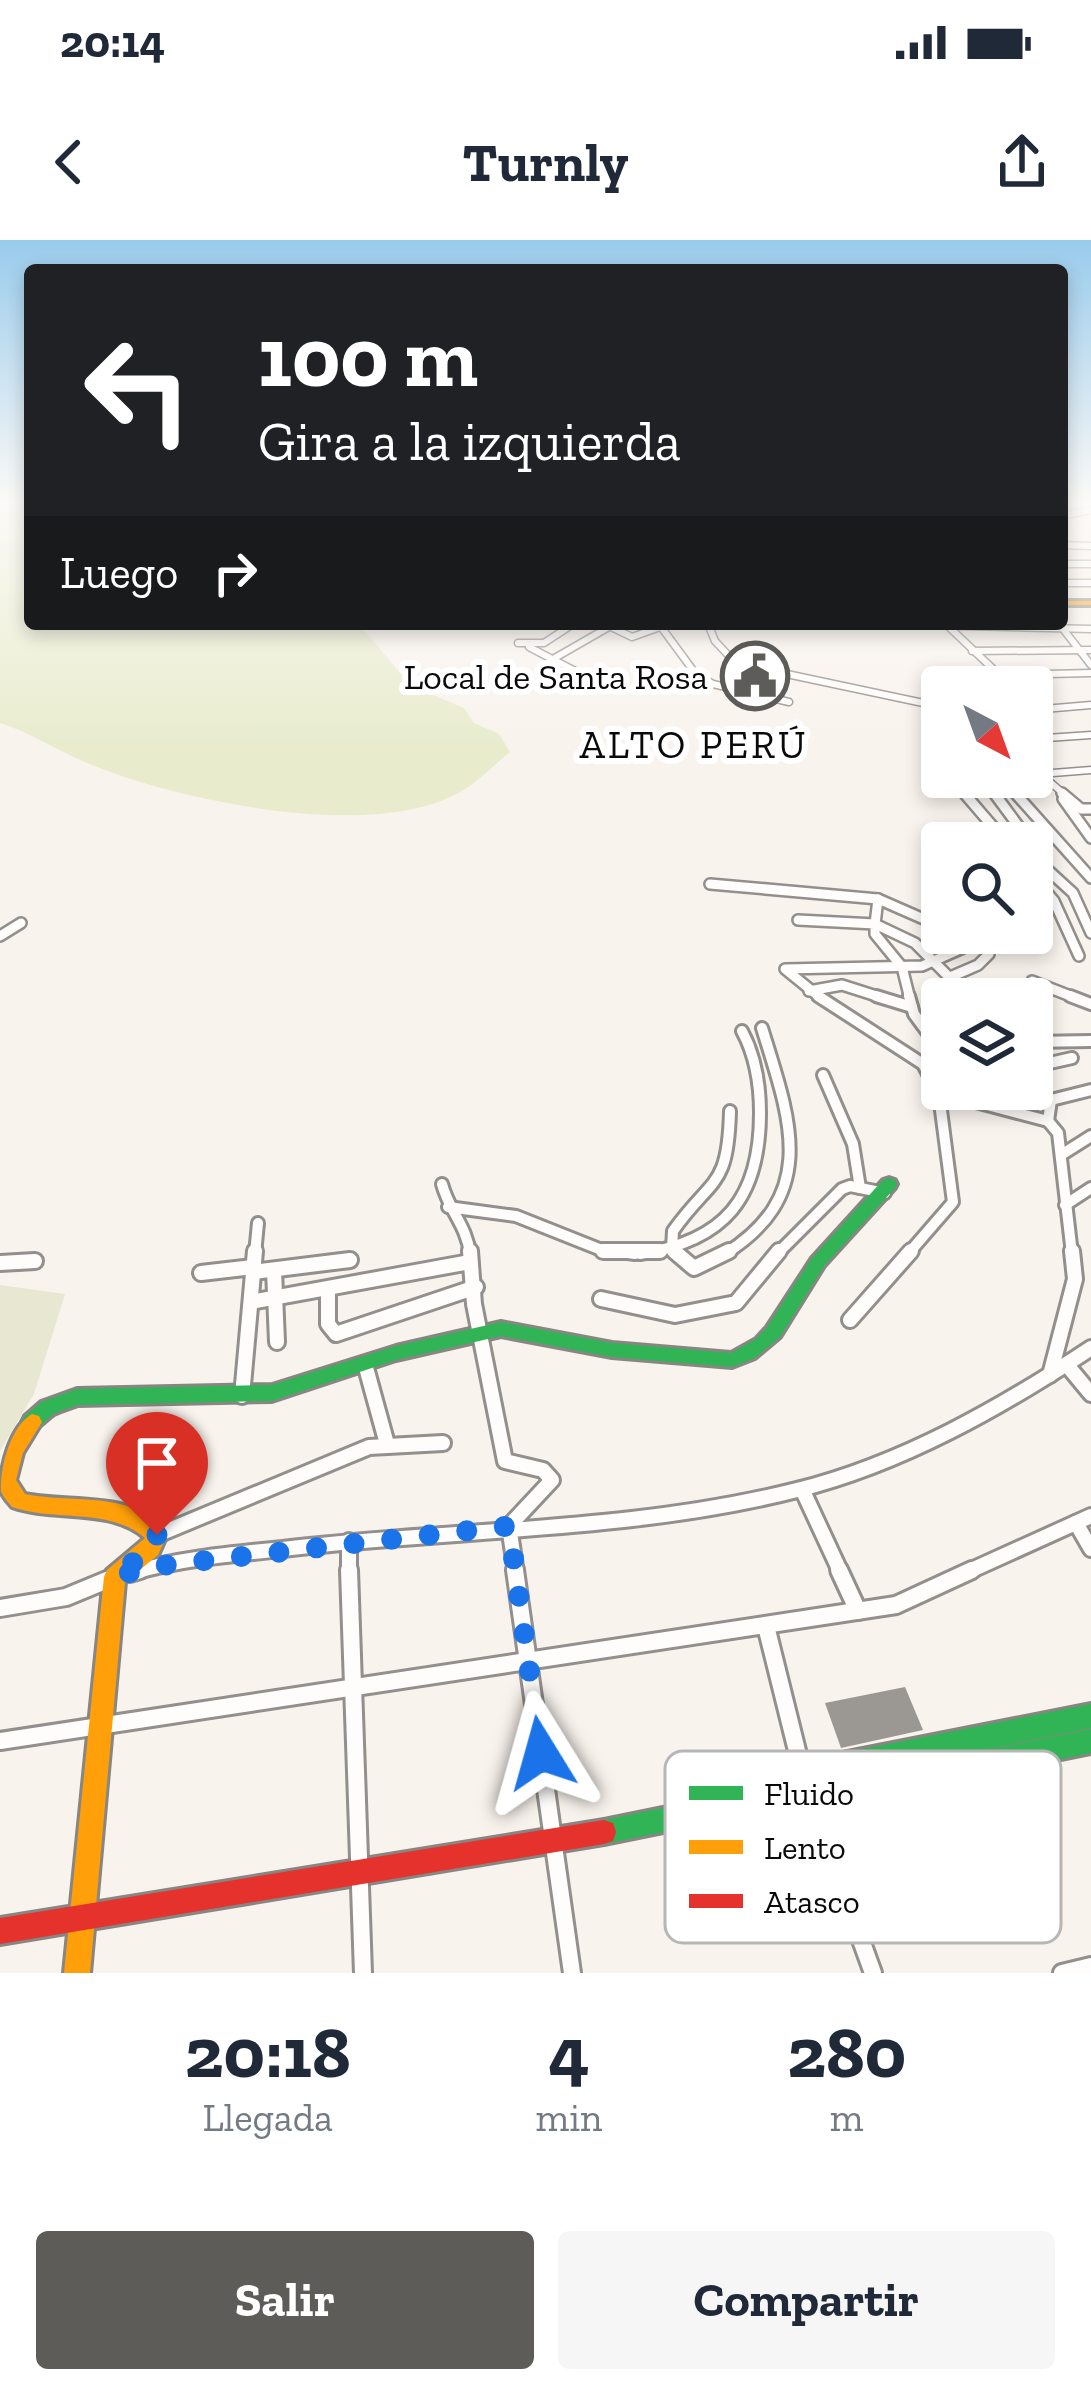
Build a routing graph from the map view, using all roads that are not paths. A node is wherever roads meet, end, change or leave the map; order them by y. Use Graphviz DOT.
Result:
graph roads {
  1 [pos="564,630"];
  2 [pos="600,630"];
  3 [pos="617,630"];
  4 [pos="652,630"];
  5 [pos="662,630"];
  6 [pos="710,630"];
  7 [pos="952,630"];
  8 [pos="1063,630"];
  9 [pos="518,644"];
  10 [pos="530,647"];
  11 [pos="1076,650"];
  12 [pos="1091,650"];
  13 [pos="972,651"];
  14 [pos="553,659"];
  15 [pos="989,666"];
  16 [pos="1091,669"];
  17 [pos="1053,671"];
  18 [pos="577,672"];
  19 [pos="789,702"];
  20 [pos="921,703"];
  21 [pos="1091,706"];
  22 [pos="1053,707"];
  23 [pos="1091,735"];
  24 [pos="1053,742"];
  25 [pos="1091,770"];
  26 [pos="1053,771"];
  27 [pos="1053,784"];
  28 [pos="1056,786"];
  29 [pos="968,798"];
  30 [pos="996,798"];
  31 [pos="1017,798"];
  32 [pos="1087,810"];
  33 [pos="1071,813"];
  34 [pos="989,822"];
  35 [pos="1014,822"];
  36 [pos="1091,823"];
  37 [pos="1091,838"];
  38 [pos="1053,875"];
  39 [pos="1091,878"];
  40 [pos="710,884"];
  41 [pos="878,899"];
  42 [pos="1053,900"];
  43 [pos="921,918"];
  44 [pos="798,920"];
  45 [pos="21,923"];
  46 [pos="875,924"];
  47 [pos="1091,933"];
  48 [pos="0,936"];
  49 [pos="952,954"];
  50 [pos="974,954"];
  51 [pos="1078,956"];
  52 [pos="934,962"];
  53 [pos="902,968"];
  54 [pos="948,978"];
  55 [pos="1053,989"];
  56 [pos="809,991"];
  57 [pos="1091,1004"];
  58 [pos="912,1007"];
  59 [pos="921,1021"];
  60 [pos="761,1028"];
  61 [pos="742,1030"];
  62 [pos="1091,1041"];
  63 [pos="1053,1042"];
  64 [pos="1072,1058"];
  65 [pos="1053,1062"];
  66 [pos="921,1063"];
  67 [pos="823,1075"];
  68 [pos="1091,1090"];
  69 [pos="945,1110"];
  70 [pos="1011,1110"];
  71 [pos="730,1111"];
  72 [pos="1048,1121"];
  73 [pos="1091,1136"];
  74 [pos="1061,1155"];
  75 [pos="442,1184"];
  76 [pos="860,1188"];
  77 [pos="887,1188"];
  78 [pos="1091,1188"];
  79 [pos="1065,1205"];
  80 [pos="448,1208"];
  81 [pos="258,1223"];
  82 [pos="672,1249"];
  83 [pos="350,1260"];
  84 [pos="35,1261"];
  85 [pos="0,1262"];
  86 [pos="470,1262"];
  87 [pos="253,1269"];
  88 [pos="274,1270"];
  89 [pos="200,1273"];
  90 [pos="476,1287"];
  91 [pos="328,1289"];
  92 [pos="274,1297"];
  93 [pos="601,1299"];
  94 [pos="251,1302"];
  95 [pos="850,1320"];
  96 [pos="481,1331"];
  97 [pos="277,1342"];
  98 [pos="1091,1348"];
  99 [pos="365,1364"];
  100 [pos="1066,1365"];
  101 [pos="1050,1375"];
  102 [pos="1091,1394"];
  103 [pos="242,1396"];
  104 [pos="443,1443"];
  105 [pos="388,1444"];
  106 [pos="802,1489"];
  107 [pos="1084,1519"];
  108 [pos="509,1526"];
  109 [pos="157,1535"];
  110 [pos="350,1541"];
  111 [pos="1091,1549"];
  112 [pos="115,1577"];
  113 [pos="0,1608"];
  114 [pos="858,1611"];
  115 [pos="766,1626"];
  116 [pos="529,1664"];
  117 [pos="350,1689"];
  118 [pos="1091,1716"];
  119 [pos="104,1723"];
  120 [pos="0,1741"];
  121 [pos="1091,1741"];
  122 [pos="797,1751"];
  123 [pos="913,1751"];
  124 [pos="1042,1751"];
  125 [pos="665,1820"];
  126 [pos="553,1842"];
  127 [pos="358,1872"];
  128 [pos="83,1916"];
  129 [pos="0,1931"];
  130 [pos="862,1943"];
  131 [pos="1091,1966"];
  132 [pos="77,1973"];
  133 [pos="363,1973"];
  134 [pos="572,1973"];
  135 [pos="873,1973"];
  136 [pos="1062,1973"];
  1 -- 9 [label="street"];
  2 -- 14 [label="street"];
  3 -- 4 [label="street"];
  5 -- 19 [label="street"];
  6 -- 20 [label="street"];
  7 -- 13 [label="street"];
  8 -- 11 [label="street"];
  10 -- 14 [label="street"];
  11 -- 12 [label="street"];
  11 -- 13 [label="street"];
  11 -- 16 [label="street"];
  13 -- 15 [label="street"];
  14 -- 18 [label="street"];
  16 -- 17 [label="street"];
  21 -- 22 [label="street"];
  23 -- 24 [label="street"];
  25 -- 26 [label="street"];
  27 -- 28 [label="street"];
  28 -- 32 [label="street"];
  28 -- 33 [label="street"];
  29 -- 34 [label="street"];
  30 -- 35 [label="street"];
  31 -- 39 [label="street"];
  33 -- 36 [label="street"];
  33 -- 37 [label="street"];
  38 -- 47 [label="street"];
  40 -- 41 [label="street"];
  41 -- 43 [label="street"];
  41 -- 46 [label="street"];
  42 -- 51 [label="street"];
  44 -- 46 [label="street"];
  45 -- 48 [label="street"];
  46 -- 52 [label="street"];
  46 -- 53 [label="street"];
  49 -- 52 [label="street"];
  50 -- 54 [label="street"];
  52 -- 53 [label="street"];
  52 -- 54 [label="street"];
  53 -- 56 [label="street"];
  53 -- 58 [label="street"];
  55 -- 57 [label="street"];
  56 -- 58 [label="street"];
  56 -- 66 [label="street"];
  58 -- 59 [label="street"];
  60 -- 82 [label="street"];
  61 -- 82 [label="street"];
  62 -- 63 [label="street"];
  64 -- 65 [label="street"];
  67 -- 76 [label="street"];
  68 -- 72 [label="street"];
  69 -- 95 [label="street"];
  70 -- 72 [label="street"];
  71 -- 82 [label="street"];
  72 -- 74 [label="street"];
  73 -- 74 [label="street"];
  74 -- 79 [label="street"];
  75 -- 80 [label="street"];
  76 -- 77 [label="street"];
  76 -- 93 [label="street"];
  77 -- 96 [label="street"];
  78 -- 79 [label="street"];
  79 -- 101 [label="street"];
  80 -- 82 [label="street"];
  80 -- 86 [label="street"];
  81 -- 87 [label="street"];
  83 -- 88 [label="street"];
  84 -- 85 [label="street"];
  86 -- 90 [label="street"];
  86 -- 91 [label="street"];
  87 -- 88 [label="street"];
  87 -- 89 [label="street"];
  87 -- 94 [label="street"];
  88 -- 92 [label="street"];
  90 -- 91 [label="street"];
  90 -- 96 [label="street"];
  91 -- 92 [label="street"];
  92 -- 94 [label="street"];
  92 -- 97 [label="street"];
  94 -- 103 [label="street"];
  96 -- 99 [label="street"];
  96 -- 108 [label="street"];
  98 -- 100 [label="street"];
  99 -- 103 [label="street"];
  99 -- 105 [label="street"];
  100 -- 101 [label="street"];
  100 -- 102 [label="street"];
  101 -- 106 [label="street"];
  103 -- 109 [label="street"];
  104 -- 105 [label="street"];
  105 -- 109 [label="street"];
  106 -- 108 [label="street"];
  106 -- 114 [label="street"];
  107 -- 111 [label="street"];
  107 -- 114 [label="street"];
  108 -- 110 [label="street"];
  108 -- 116 [label="street"];
  109 -- 112 [label="street"];
  110 -- 112 [label="street"];
  110 -- 117 [label="street"];
  112 -- 113 [label="street"];
  112 -- 119 [label="street"];
  114 -- 115 [label="street"];
  115 -- 116 [label="street"];
  115 -- 122 [label="street"];
  116 -- 117 [label="street"];
  116 -- 126 [label="street"];
  117 -- 119 [label="street"];
  117 -- 127 [label="street"];
  118 -- 123 [label="street"];
  119 -- 120 [label="street"];
  119 -- 128 [label="street"];
  121 -- 124 [label="street"];
  125 -- 126 [label="street"];
  126 -- 127 [label="street"];
  126 -- 134 [label="street"];
  127 -- 128 [label="street"];
  127 -- 133 [label="street"];
  128 -- 129 [label="street"];
  128 -- 132 [label="street"];
  130 -- 135 [label="street"];
  131 -- 136 [label="street"];
}
